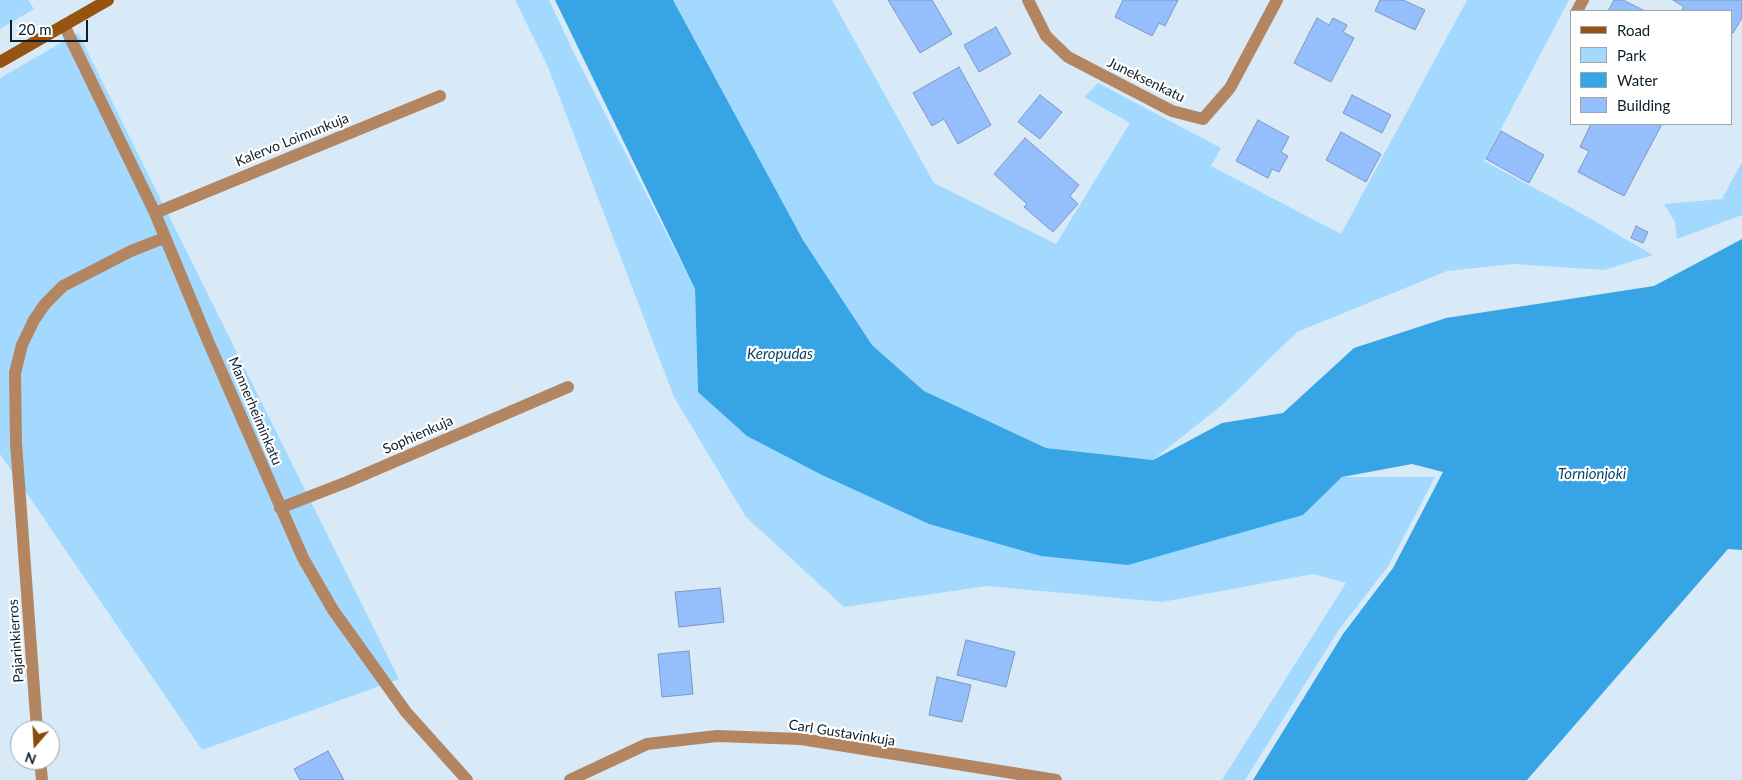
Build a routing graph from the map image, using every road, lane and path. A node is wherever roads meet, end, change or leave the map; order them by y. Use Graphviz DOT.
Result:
graph roads {
  1 [pos="108,0"];
  2 [pos="1028,0"];
  3 [pos="1276,0"];
  4 [pos="64,25"];
  5 [pos="0,62"];
  6 [pos="440,96"];
  7 [pos="155,213"];
  8 [pos="164,238"];
  9 [pos="568,387"];
  10 [pos="280,508"];
  11 [pos="36,720"];
  12 [pos="467,780"];
  13 [pos="570,780"];
  14 [pos="1056,780"];
  1 -- 4 [label="street"];
  2 -- 3 [label="street, Juneksenkatu"];
  4 -- 5 [label="street"];
  4 -- 7 [label="street, Mannerheiminkatu"];
  6 -- 7 [label="street, Kalervo Loimunkuja"];
  7 -- 8 [label="street, Mannerheiminkatu"];
  8 -- 10 [label="street, Mannerheiminkatu"];
  8 -- 11 [label="street, Pajarinkierros"];
  9 -- 10 [label="street, Sophienkuja"];
  10 -- 12 [label="street, Mannerheiminkatu"];
  13 -- 14 [label="street, Carl Gustavinkuja"];
}
